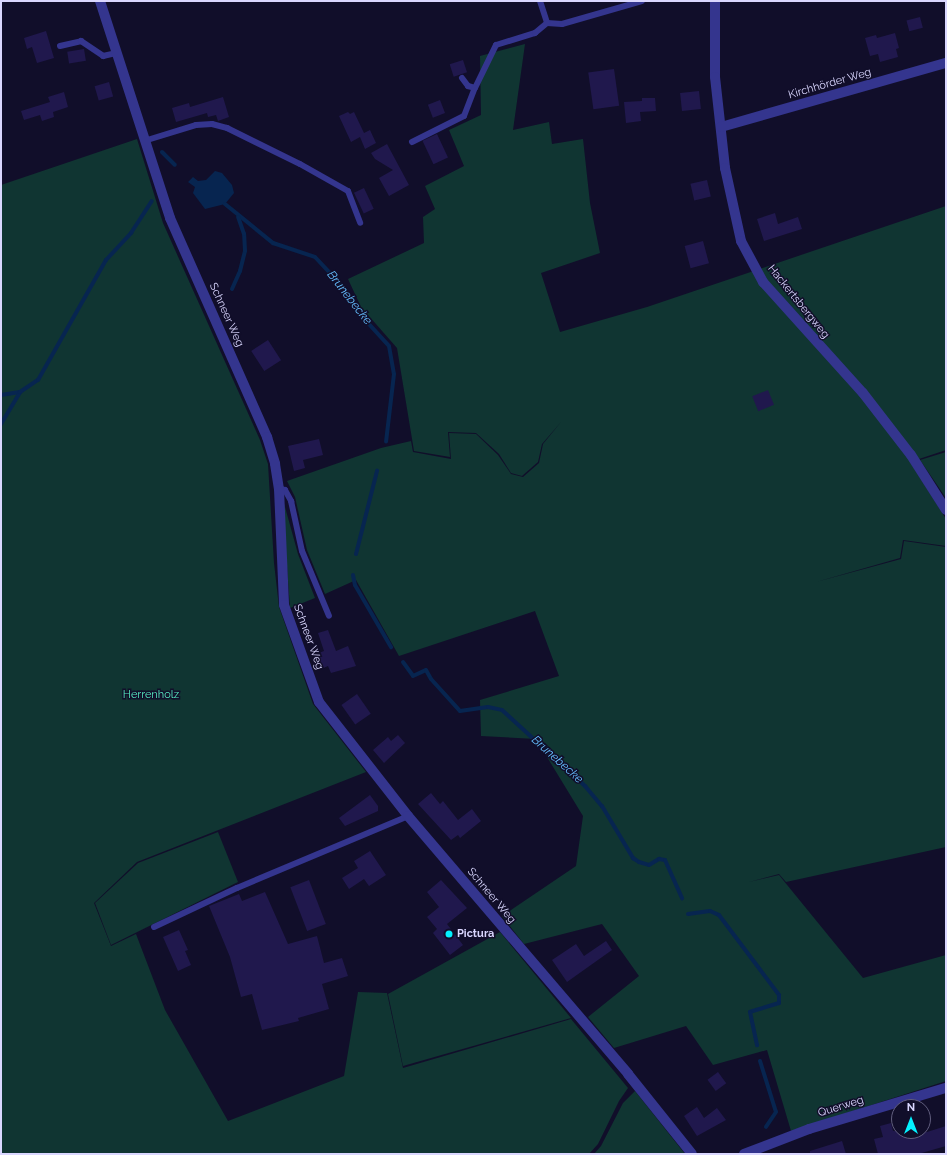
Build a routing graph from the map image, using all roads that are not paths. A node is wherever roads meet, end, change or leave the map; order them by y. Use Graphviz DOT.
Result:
graph roads {
  1 [pos="100,1"];
  2 [pos="540,1"];
  3 [pos="642,1"];
  4 [pos="715,1"];
  5 [pos="547,23"];
  6 [pos="60,46"];
  7 [pos="116,53"];
  8 [pos="946,63"];
  9 [pos="462,78"];
  10 [pos="475,88"];
  11 [pos="721,127"];
  12 [pos="144,140"];
  13 [pos="412,142"];
  14 [pos="360,223"];
  15 [pos="279,489"];
  16 [pos="946,510"];
  17 [pos="329,616"];
  18 [pos="408,816"];
  19 [pos="154,927"];
  20 [pos="946,1088"];
  21 [pos="692,1154"];
  22 [pos="744,1154"];
  1 -- 7 [label="street, Schneer Weg"];
  2 -- 5 [label="lane"];
  3 -- 5 [label="lane"];
  4 -- 11 [label="street, Hackertsbergweg"];
  5 -- 10 [label="lane"];
  6 -- 7 [label="lane"];
  7 -- 12 [label="street, Schneer Weg"];
  8 -- 11 [label="street, Kirchhörder Weg"];
  9 -- 10 [label="lane"];
  10 -- 13 [label="lane"];
  11 -- 16 [label="street, Hackertsbergweg"];
  12 -- 14 [label="lane"];
  12 -- 15 [label="street, Schneer Weg"];
  15 -- 17 [label="lane"];
  15 -- 18 [label="street, Schneer Weg"];
  18 -- 19 [label="lane"];
  18 -- 21 [label="street, Schneer Weg"];
  20 -- 22 [label="street, Querweg"];
}
